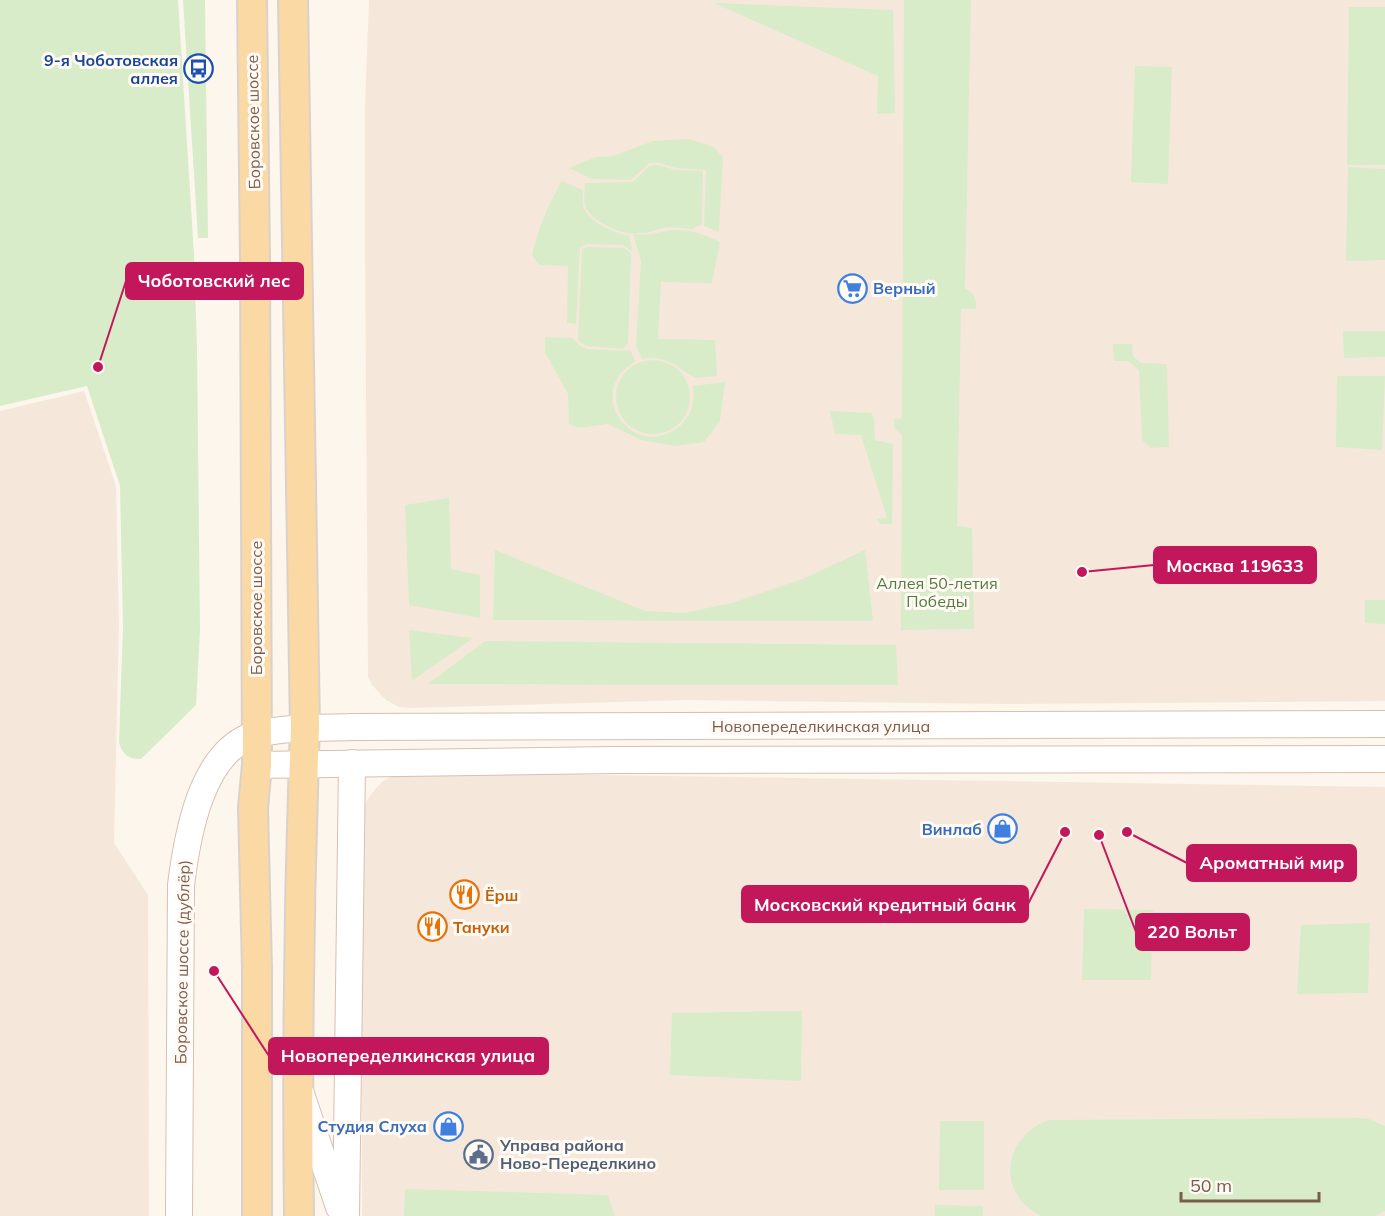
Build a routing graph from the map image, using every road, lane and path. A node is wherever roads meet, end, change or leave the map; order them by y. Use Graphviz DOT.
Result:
graph roads {
  1 [pos="252,0"];
  2 [pos="293,0"];
  3 [pos="1385,724"];
  4 [pos="305,728"];
  5 [pos="257,734"];
  6 [pos="1385,759"];
  7 [pos="304,763"];
  8 [pos="352,763"];
  9 [pos="257,765"];
  10 [pos="297,1081"];
  11 [pos="179,1216"];
  12 [pos="257,1216"];
  13 [pos="298,1216"];
  14 [pos="344,1216"];
  1 -- 5 [label="main road, Боровское шоссе"];
  2 -- 4 [label="main road"];
  3 -- 4 [label="main road, Новопеределкинская улица"];
  4 -- 5 [label="main road, Новопеределкинская улица"];
  4 -- 7 [label="main road"];
  5 -- 9 [label="main road, Боровское шоссе"];
  5 -- 11 [label="main road, Боровское шоссе (дублёр)"];
  6 -- 8 [label="main road, Новопеределкинская улица"];
  7 -- 8 [label="main road, Новопеределкинская улица"];
  7 -- 9 [label="main road, Новопеределкинская улица"];
  7 -- 10 [label="main road"];
  8 -- 14 [label="main road"];
  9 -- 12 [label="main road, Боровское шоссе"];
  10 -- 13 [label="main road"];
  10 -- 14 [label="main road"];
}
